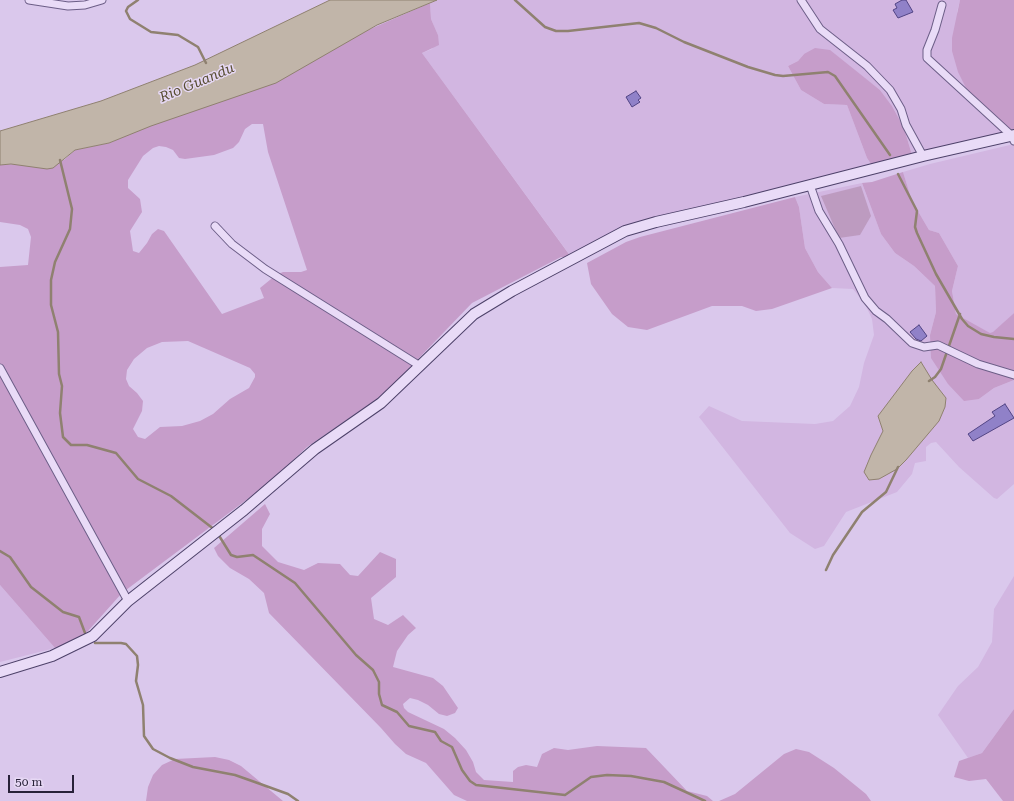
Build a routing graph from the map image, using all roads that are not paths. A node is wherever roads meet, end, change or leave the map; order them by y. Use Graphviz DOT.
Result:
graph roads {
  1 [pos="29,0"];
  2 [pos="102,0"];
  3 [pos="801,0"];
  4 [pos="942,5"];
  5 [pos="1013,137"];
  6 [pos="923,156"];
  7 [pos="810,185"];
  8 [pos="215,226"];
  9 [pos="420,366"];
  10 [pos="0,368"];
  11 [pos="1014,375"];
  12 [pos="128,601"];
  13 [pos="0,672"];
  1 -- 2 [label="street"];
  3 -- 6 [label="street"];
  4 -- 5 [label="street"];
  5 -- 6 [label="main road"];
  6 -- 7 [label="main road"];
  7 -- 9 [label="main road"];
  7 -- 11 [label="street"];
  8 -- 9 [label="street"];
  9 -- 12 [label="main road"];
  10 -- 12 [label="street"];
  12 -- 13 [label="main road"];
}
